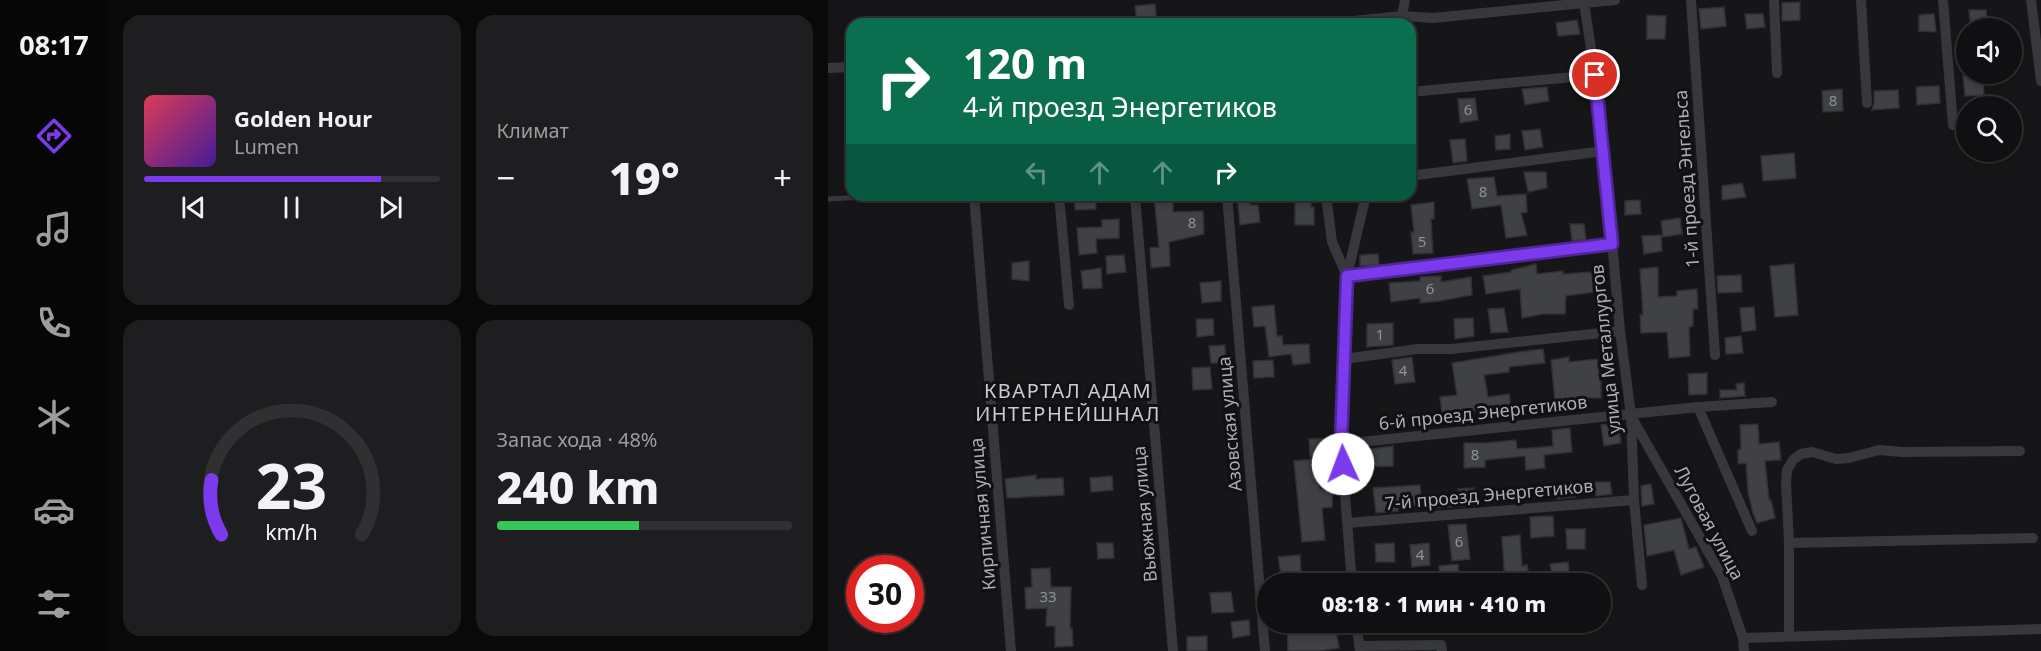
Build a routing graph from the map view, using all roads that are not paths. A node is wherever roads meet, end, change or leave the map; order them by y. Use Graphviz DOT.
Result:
graph roads {
  1 [pos="1405,0"];
  2 [pos="1615,0"];
  3 [pos="1691,0"];
  4 [pos="1774,0"];
  5 [pos="1861,0"];
  6 [pos="1943,0"];
  7 [pos="2031,0"];
  8 [pos="1584,3"];
  9 [pos="1400,18"];
  10 [pos="1416,19"];
  11 [pos="846,68"];
  12 [pos="828,69"];
  13 [pos="1777,73"];
  14 [pos="1595,75"];
  15 [pos="2041,81"];
  16 [pos="1416,91"];
  17 [pos="1867,103"];
  18 [pos="1953,125"];
  19 [pos="1604,151"];
  20 [pos="1416,175"];
  21 [pos="846,198"];
  22 [pos="828,199"];
  23 [pos="974,201"];
  24 [pos="1060,201"];
  25 [pos="1136,201"];
  26 [pos="1228,201"];
  27 [pos="1327,201"];
  28 [pos="1365,201"];
  29 [pos="1612,244"];
  30 [pos="1347,276"];
  31 [pos="1069,305"];
  32 [pos="1620,331"];
  33 [pos="1715,355"];
  34 [pos="1344,359"];
  35 [pos="1772,402"];
  36 [pos="1698,407"];
  37 [pos="1631,415"];
  38 [pos="1341,444"];
  39 [pos="2020,451"];
  40 [pos="1634,500"];
  41 [pos="1347,523"];
  42 [pos="1752,531"];
  43 [pos="2033,538"];
  44 [pos="1789,543"];
  45 [pos="1351,573"];
  46 [pos="1642,585"];
  47 [pos="2041,629"];
  48 [pos="1357,633"];
  49 [pos="1789,636"];
  50 [pos="1743,638"];
  51 [pos="1359,648"];
  52 [pos="1011,651"];
  53 [pos="1173,651"];
  54 [pos="1265,651"];
  55 [pos="1442,651"];
  56 [pos="1744,651"];
  1 -- 9 [label="street"];
  2 -- 8 [label="street"];
  3 -- 33 [label="street, 1-й проезд Энгельса"];
  4 -- 13 [label="street"];
  5 -- 17 [label="street"];
  6 -- 18 [label="street"];
  7 -- 15 [label="street"];
  8 -- 10 [label="street"];
  8 -- 14 [label="street, улица Металлургов"];
  11 -- 12 [label="street"];
  14 -- 16 [label="street"];
  14 -- 19 [label="street, улица Металлургов"];
  19 -- 20 [label="street"];
  19 -- 29 [label="street, улица Металлургов"];
  21 -- 22 [label="lane"];
  23 -- 52 [label="street, Кирпичная улица"];
  24 -- 31 [label="street"];
  25 -- 53 [label="street, Вьюжная улица"];
  26 -- 54 [label="street, Азовская улица"];
  27 -- 30 [label="street"];
  28 -- 30 [label="street"];
  29 -- 30 [label="street"];
  29 -- 32 [label="street, улица Металлургов"];
  30 -- 34 [label="street"];
  32 -- 34 [label="street"];
  32 -- 37 [label="street, улица Металлургов"];
  34 -- 38 [label="street"];
  35 -- 36 [label="street, 6-й проезд Энергетиков"];
  36 -- 37 [label="street, 6-й проезд Энергетиков"];
  36 -- 42 [label="street"];
  37 -- 38 [label="street, 6-й проезд Энергетиков"];
  37 -- 40 [label="street, улица Металлургов"];
  37 -- 50 [label="street, Луговая улица"];
  38 -- 41 [label="street"];
  39 -- 44 [label="street"];
  40 -- 41 [label="street, 7-й проезд Энергетиков"];
  40 -- 46 [label="street, улица Металлургов"];
  41 -- 45 [label="street"];
  43 -- 44 [label="street"];
  44 -- 49 [label="street"];
  47 -- 49 [label="street"];
  48 -- 51 [label="street"];
  49 -- 50 [label="street"];
  50 -- 56 [label="street, Луговая улица"];
  51 -- 55 [label="street"];
}
